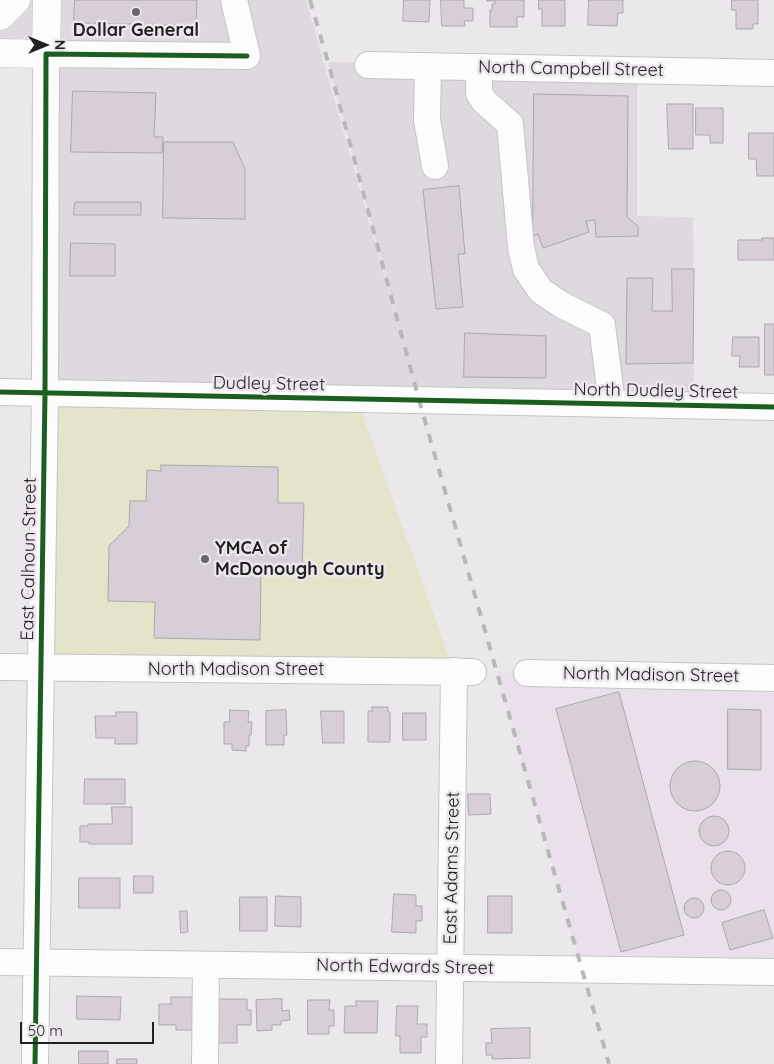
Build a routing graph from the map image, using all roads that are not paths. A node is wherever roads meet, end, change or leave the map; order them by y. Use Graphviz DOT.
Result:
graph roads {
  1 [pos="16,0"];
  2 [pos="47,0"];
  3 [pos="234,0"];
  4 [pos="0,16"];
  5 [pos="0,53"];
  6 [pos="46,54"];
  7 [pos="368,65"];
  8 [pos="428,66"];
  9 [pos="479,67"];
  10 [pos="774,73"];
  11 [pos="435,166"];
  12 [pos="0,392"];
  13 [pos="45,393"];
  14 [pos="537,402"];
  15 [pos="612,404"];
  16 [pos="774,407"];
  17 [pos="0,667"];
  18 [pos="41,668"];
  19 [pos="463,671"];
  20 [pos="527,673"];
  21 [pos="774,678"];
  22 [pos="0,962"];
  23 [pos="37,962"];
  24 [pos="206,964"];
  25 [pos="450,968"];
  26 [pos="774,972"];
  27 [pos="35,1064"];
  28 [pos="205,1064"];
  29 [pos="449,1064"];
  1 -- 4 [label="highway"];
  2 -- 6 [label="highway, East Calhoun Street"];
  3 -- 6 [label="street"];
  5 -- 6 [label="highway"];
  6 -- 13 [label="street, East Calhoun Street"];
  7 -- 8 [label="street, North Campbell Street"];
  8 -- 9 [label="street, North Campbell Street"];
  8 -- 11 [label="street"];
  9 -- 10 [label="street, North Campbell Street"];
  9 -- 15 [label="street"];
  12 -- 13 [label="street, Dudley Street"];
  13 -- 14 [label="street, Dudley Street"];
  13 -- 18 [label="street, East Calhoun Street"];
  14 -- 15 [label="street, North Dudley Street"];
  15 -- 16 [label="street, North Dudley Street"];
  17 -- 18 [label="street, North Madison Street"];
  18 -- 19 [label="street, North Madison Street"];
  18 -- 23 [label="street, East Calhoun Street"];
  19 -- 25 [label="street, East Adams Street"];
  20 -- 21 [label="street, North Madison Street"];
  22 -- 23 [label="street, North Edwards Street"];
  23 -- 24 [label="street, North Edwards Street"];
  23 -- 27 [label="street, East Calhoun Street"];
  24 -- 25 [label="street, North Edwards Street"];
  24 -- 28 [label="street"];
  25 -- 26 [label="street, North Edwards Street"];
  25 -- 29 [label="street, East Adams Street"];
}
